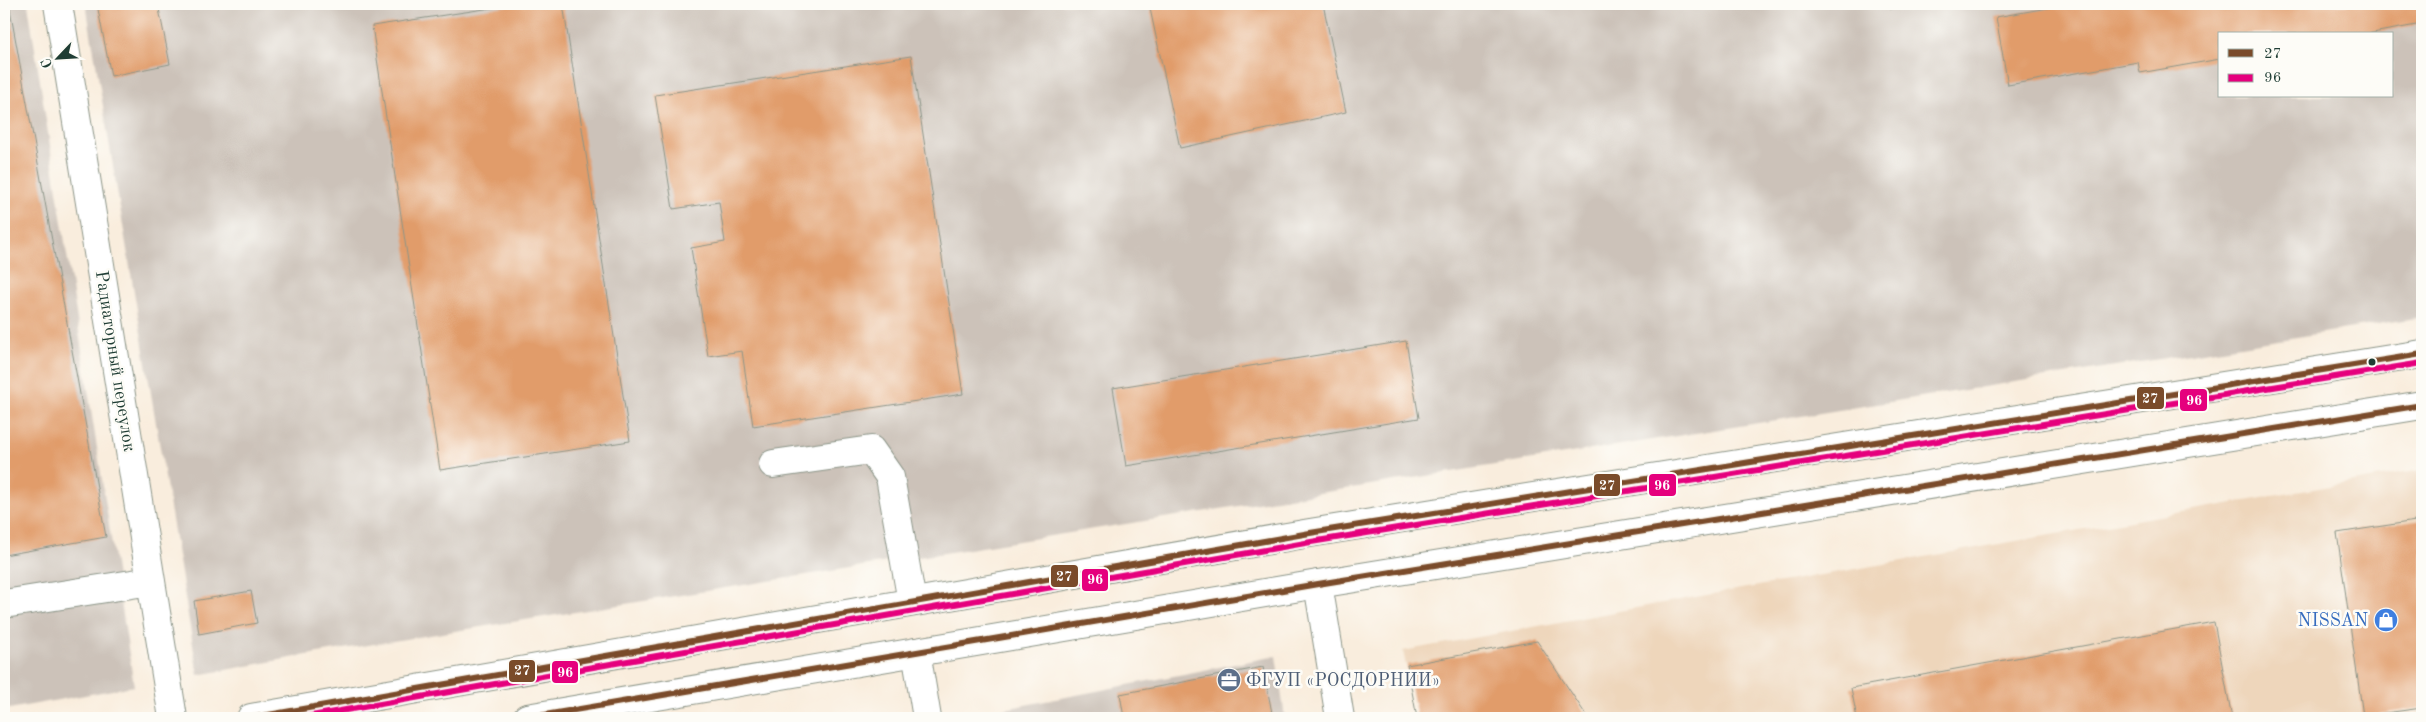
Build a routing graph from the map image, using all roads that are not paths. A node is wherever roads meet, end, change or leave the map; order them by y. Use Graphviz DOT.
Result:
graph roads {
  1 [pos="58,4"];
  2 [pos="2422,354"];
  3 [pos="2422,405"];
  4 [pos="773,464"];
  5 [pos="151,581"];
  6 [pos="1318,584"];
  7 [pos="912,602"];
  8 [pos="4,604"];
  9 [pos="916,652"];
  10 [pos="173,718"];
  11 [pos="251,718"];
  12 [pos="527,718"];
  13 [pos="926,718"];
  14 [pos="1340,718"];
  1 -- 5 [label="main road, Радиаторный переулок"];
  2 -- 7 [label="main road"];
  3 -- 6 [label="main road"];
  4 -- 7 [label="main road"];
  5 -- 8 [label="main road"];
  5 -- 10 [label="main road, Радиаторный переулок"];
  6 -- 9 [label="main road"];
  6 -- 14 [label="main road"];
  7 -- 11 [label="main road"];
  9 -- 12 [label="main road"];
  9 -- 13 [label="main road"];
}
